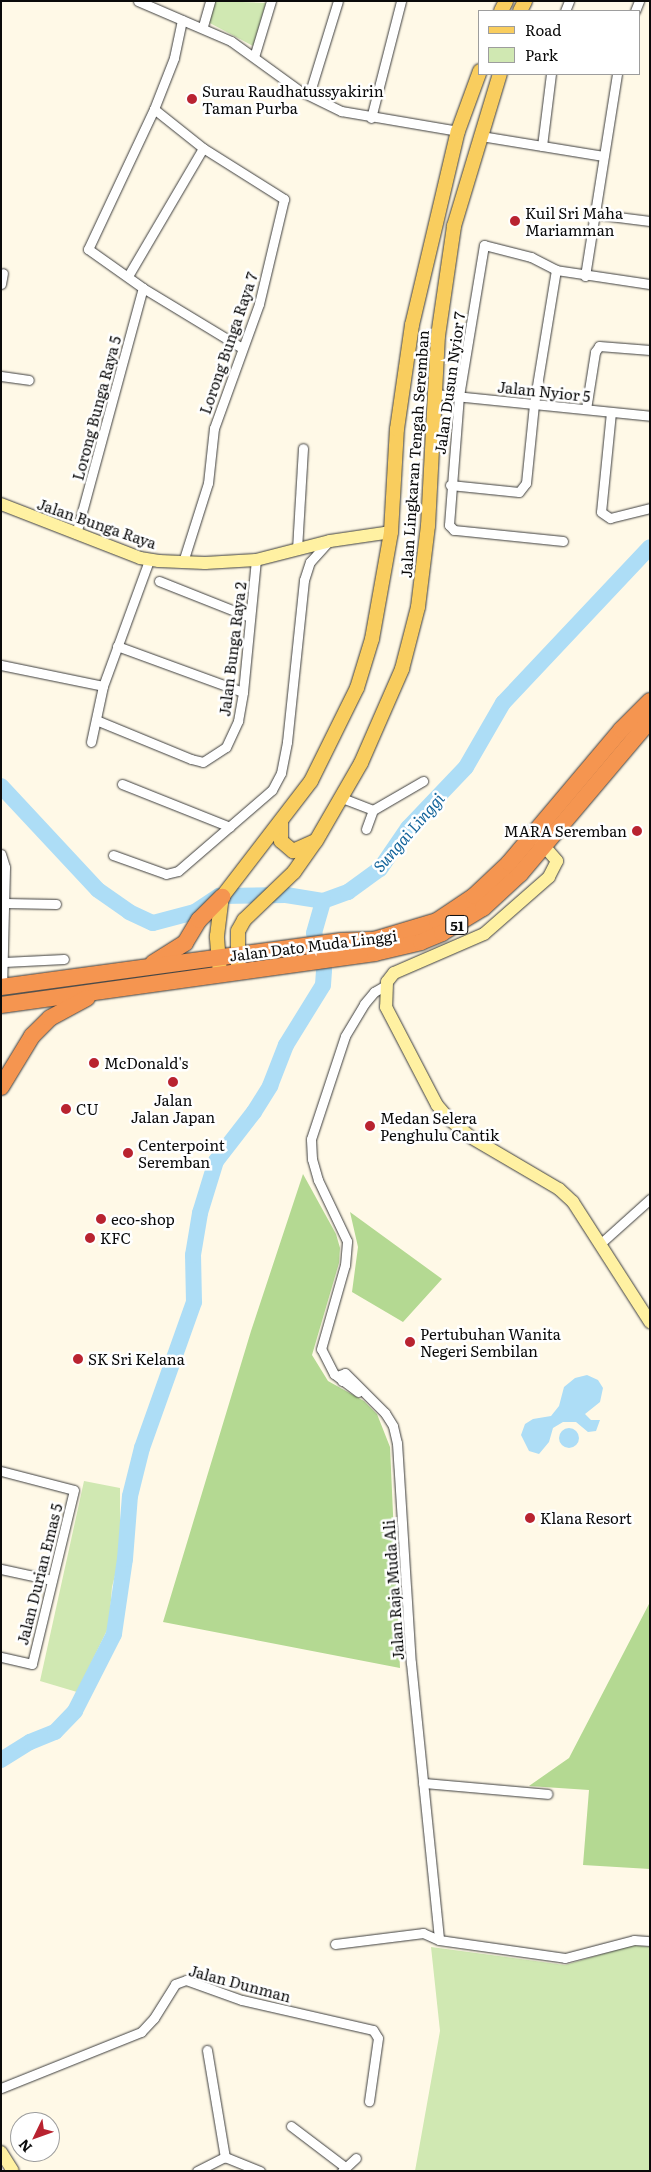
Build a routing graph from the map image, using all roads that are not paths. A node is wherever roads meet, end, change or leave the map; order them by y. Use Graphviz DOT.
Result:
graph roads {
  1 [pos="210,1"];
  2 [pos="271,1"];
  3 [pos="338,1"];
  4 [pos="400,1"];
  5 [pos="142,2"];
  6 [pos="182,20"];
  7 [pos="203,26"];
  8 [pos="254,56"];
  9 [pos="479,75"];
  10 [pos="500,75"];
  11 [pos="551,75"];
  12 [pos="617,75"];
  13 [pos="309,95"];
  14 [pos="154,109"];
  15 [pos="371,118"];
  16 [pos="458,131"];
  17 [pos="481,136"];
  18 [pos="542,146"];
  19 [pos="203,148"];
  20 [pos="603,156"];
  21 [pos="594,214"];
  22 [pos="650,221"];
  23 [pos="556,270"];
  24 [pos="3,273"];
  25 [pos="128,276"];
  26 [pos="585,276"];
  27 [pos="1,284"];
  28 [pos="650,284"];
  29 [pos="143,288"];
  30 [pos="242,348"];
  31 [pos="650,350"];
  32 [pos="1,376"];
  33 [pos="29,380"];
  34 [pos="435,394"];
  35 [pos="459,396"];
  36 [pos="534,404"];
  37 [pos="586,409"];
  38 [pos="611,412"];
  39 [pos="650,416"];
  40 [pos="303,448"];
  41 [pos="450,485"];
  42 [pos="1,504"];
  43 [pos="650,508"];
  44 [pos="391,532"];
  45 [pos="76,534"];
  46 [pos="330,541"];
  47 [pos="563,541"];
  48 [pos="297,549"];
  49 [pos="149,560"];
  50 [pos="256,560"];
  51 [pos="183,562"];
  52 [pos="159,581"];
  53 [pos="250,617"];
  54 [pos="117,646"];
  55 [pos="1,665"];
  56 [pos="103,686"];
  57 [pos="243,692"];
  58 [pos="650,701"];
  59 [pos="96,720"];
  60 [pos="650,720"];
  61 [pos="91,742"];
  62 [pos="423,781"];
  63 [pos="122,784"];
  64 [pos="342,798"];
  65 [pos="373,810"];
  66 [pos="281,822"];
  67 [pos="230,827"];
  68 [pos="366,829"];
  69 [pos="316,841"];
  70 [pos="539,841"];
  71 [pos="1,854"];
  72 [pos="113,856"];
  73 [pos="222,897"];
  74 [pos="5,903"];
  75 [pos="56,904"];
  76 [pos="3,915"];
  77 [pos="64,959"];
  78 [pos="4,962"];
  79 [pos="237,963"];
  80 [pos="218,966"];
  81 [pos="137,968"];
  82 [pos="386,985"];
  83 [pos="2,987"];
  84 [pos="101,992"];
  85 [pos="1,1005"];
  86 [pos="1,1009"];
  87 [pos="1,1087"];
  88 [pos="650,1199"];
  89 [pos="601,1243"];
  90 [pos="650,1322"];
  91 [pos="1,1471"];
  92 [pos="1,1569"];
  93 [pos="52,1580"];
  94 [pos="1,1657"];
  95 [pos="423,1783"];
  96 [pos="548,1794"];
  97 [pos="439,1940"];
  98 [pos="650,1941"];
  99 [pos="335,1944"];
  100 [pos="207,2050"];
  101 [pos="1,2088"];
  102 [pos="370,2101"];
  103 [pos="291,2126"];
  104 [pos="1,2152"];
  105 [pos="225,2157"];
  106 [pos="356,2158"];
  107 [pos="343,2169"];
  108 [pos="13,2171"];
  109 [pos="197,2171"];
  110 [pos="260,2171"];
  1 -- 7 [label="street"];
  2 -- 8 [label="street"];
  3 -- 13 [label="street"];
  4 -- 15 [label="street"];
  5 -- 6 [label="street"];
  6 -- 7 [label="street"];
  6 -- 14 [label="street"];
  7 -- 8 [label="street"];
  8 -- 13 [label="street"];
  9 -- 16 [label="main road, Jalan Lingkaran Tengah Seremban"];
  10 -- 17 [label="main road, Jalan Lingkaran Tengah Seremban"];
  11 -- 18 [label="street"];
  12 -- 20 [label="street"];
  13 -- 15 [label="street"];
  14 -- 19 [label="street, Lorong Bunga Raya 7"];
  14 -- 25 [label="street"];
  15 -- 16 [label="street"];
  16 -- 44 [label="main road, Jalan Lingkaran Tengah Seremban"];
  17 -- 18 [label="street"];
  17 -- 34 [label="main road, Jalan Lingkaran Tengah Seremban"];
  18 -- 20 [label="street"];
  19 -- 25 [label="street"];
  19 -- 30 [label="street, Lorong Bunga Raya 7"];
  20 -- 21 [label="street"];
  21 -- 22 [label="street"];
  21 -- 26 [label="street"];
  23 -- 26 [label="street"];
  23 -- 35 [label="street, Jalan Dusun Nyior 7"];
  23 -- 36 [label="street"];
  24 -- 27 [label="street"];
  25 -- 29 [label="street"];
  26 -- 28 [label="street"];
  29 -- 30 [label="street"];
  29 -- 45 [label="street, Lorong Bunga Raya 5"];
  30 -- 51 [label="street, Lorong Bunga Raya 7"];
  31 -- 37 [label="street"];
  32 -- 33 [label="street"];
  34 -- 35 [label="street, Jalan Nyior 5"];
  34 -- 64 [label="main road, Jalan Lingkaran Tengah Seremban"];
  35 -- 36 [label="street, Jalan Nyior 5"];
  35 -- 41 [label="street, Jalan Dusun Nyior 7"];
  36 -- 37 [label="street, Jalan Nyior 5"];
  36 -- 41 [label="street"];
  37 -- 38 [label="street, Jalan Nyior 5"];
  38 -- 39 [label="street, Jalan Nyior 5"];
  38 -- 43 [label="street"];
  40 -- 48 [label="street"];
  41 -- 47 [label="street, Jalan Dusun Nyior 7"];
  42 -- 45 [label="street, Jalan Bunga Raya"];
  44 -- 46 [label="street, Jalan Bunga Raya"];
  44 -- 66 [label="main road, Jalan Lingkaran Tengah Seremban"];
  45 -- 49 [label="street, Jalan Bunga Raya"];
  46 -- 48 [label="street, Jalan Bunga Raya"];
  46 -- 67 [label="street"];
  48 -- 50 [label="street, Jalan Bunga Raya"];
  49 -- 51 [label="street, Jalan Bunga Raya"];
  49 -- 54 [label="street"];
  50 -- 51 [label="street, Jalan Bunga Raya"];
  50 -- 53 [label="street, Jalan Bunga Raya 2"];
  52 -- 53 [label="street"];
  53 -- 57 [label="street, Jalan Bunga Raya 2"];
  54 -- 56 [label="street"];
  54 -- 57 [label="street"];
  55 -- 56 [label="street"];
  56 -- 59 [label="street"];
  57 -- 59 [label="street, Jalan Bunga Raya 2"];
  58 -- 70 [label="highway, Jalan Dato Muda Linggi / 51"];
  59 -- 61 [label="street"];
  60 -- 70 [label="highway, Jalan Dato Muda Linggi / 51"];
  62 -- 65 [label="street"];
  63 -- 67 [label="street"];
  64 -- 65 [label="street"];
  64 -- 69 [label="main road, Jalan Lingkaran Tengah Seremban"];
  65 -- 68 [label="street"];
  66 -- 69 [label="main road"];
  66 -- 73 [label="main road, Jalan Lingkaran Tengah Seremban"];
  67 -- 72 [label="street"];
  69 -- 79 [label="main road, Jalan Lingkaran Tengah Seremban"];
  70 -- 79 [label="highway, Jalan Dato Muda Linggi / 51"];
  70 -- 82 [label="street"];
  71 -- 74 [label="street"];
  73 -- 80 [label="main road"];
  73 -- 81 [label="highway"];
  74 -- 75 [label="street"];
  74 -- 76 [label="street"];
  76 -- 78 [label="street"];
  77 -- 78 [label="street"];
  78 -- 83 [label="street"];
  79 -- 80 [label="highway, Jalan Dato Muda Linggi / 51"];
  80 -- 81 [label="highway, Jalan Dato Muda Linggi / 51"];
  80 -- 84 [label="highway, Jalan Dato Muda Linggi / 51"];
  81 -- 83 [label="highway, Jalan Dato Muda Linggi / 51"];
  82 -- 89 [label="street"];
  82 -- 95 [label="street, Jalan Raja Muda Ali"];
  83 -- 85 [label="street"];
  84 -- 85 [label="highway, Jalan Dato Muda Linggi / 51"];
  84 -- 87 [label="highway"];
  85 -- 86 [label="street"];
  88 -- 89 [label="street"];
  89 -- 90 [label="street"];
  91 -- 93 [label="street, Jalan Durian Emas 5"];
  92 -- 93 [label="street"];
  93 -- 94 [label="street, Jalan Durian Emas 5"];
  95 -- 96 [label="street"];
  95 -- 97 [label="street, Jalan Raja Muda Ali"];
  97 -- 98 [label="street"];
  97 -- 99 [label="street"];
  100 -- 105 [label="street"];
  101 -- 102 [label="street, Jalan Dunman"];
  103 -- 107 [label="street"];
  104 -- 108 [label="street"];
  105 -- 109 [label="street"];
  105 -- 110 [label="street"];
  106 -- 107 [label="street"];
}
